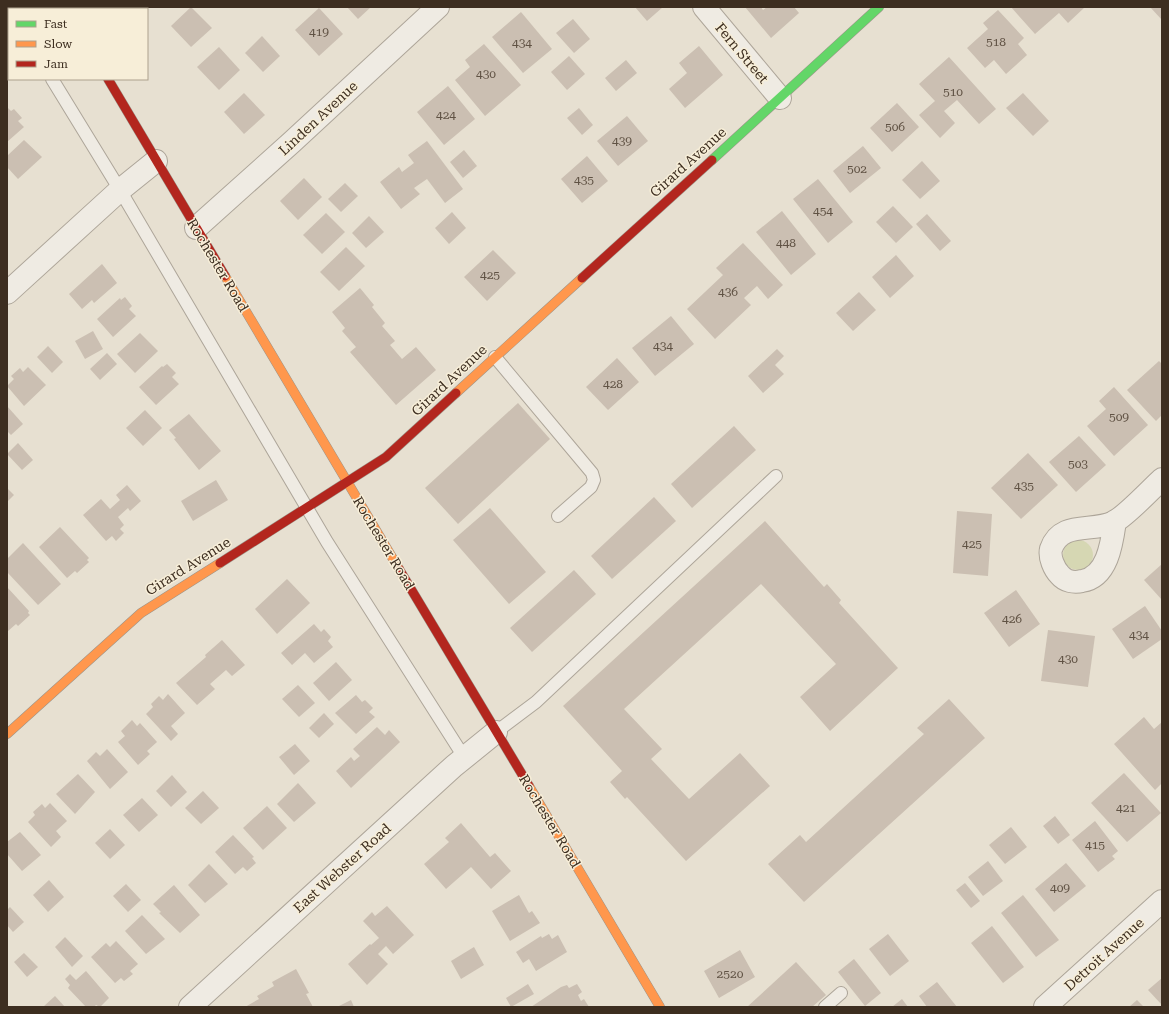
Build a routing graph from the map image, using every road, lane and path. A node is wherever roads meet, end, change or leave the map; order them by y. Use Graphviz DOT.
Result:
graph roads {
  1 [pos="438,7"];
  2 [pos="704,7"];
  3 [pos="879,7"];
  4 [pos="53,80"];
  5 [pos="109,80"];
  6 [pos="780,98"];
  7 [pos="156,161"];
  8 [pos="120,190"];
  9 [pos="196,228"];
  10 [pos="7,293"];
  11 [pos="495,357"];
  12 [pos="776,476"];
  13 [pos="1162,479"];
  14 [pos="347,482"];
  15 [pos="306,508"];
  16 [pos="558,516"];
  17 [pos="1115,521"];
  18 [pos="496,732"];
  19 [pos="7,734"];
  20 [pos="464,757"];
  21 [pos="1162,901"];
  22 [pos="841,993"];
  23 [pos="190,1007"];
  24 [pos="660,1007"];
  25 [pos="826,1007"];
  26 [pos="1045,1007"];
  1 -- 9 [label="street, Linden Avenue"];
  2 -- 6 [label="street, Fern Street"];
  3 -- 6 [label="street, Girard Avenue"];
  4 -- 8 [label="lane"];
  5 -- 7 [label="street, Rochester Road"];
  6 -- 11 [label="street, Girard Avenue"];
  7 -- 8 [label="street"];
  7 -- 9 [label="street, Rochester Road"];
  8 -- 10 [label="street"];
  8 -- 15 [label="lane"];
  9 -- 14 [label="street, Rochester Road"];
  11 -- 14 [label="street, Girard Avenue"];
  11 -- 16 [label="lane"];
  12 -- 18 [label="lane"];
  13 -- 17 [label="street"];
  14 -- 15 [label="street, Girard Avenue"];
  14 -- 18 [label="street, Rochester Road"];
  15 -- 19 [label="street, Girard Avenue"];
  15 -- 20 [label="lane"];
  18 -- 20 [label="street, East Webster Road"];
  18 -- 24 [label="street, Rochester Road"];
  20 -- 23 [label="street, East Webster Road"];
  21 -- 26 [label="street, Detroit Avenue"];
  22 -- 25 [label="lane"];
}
